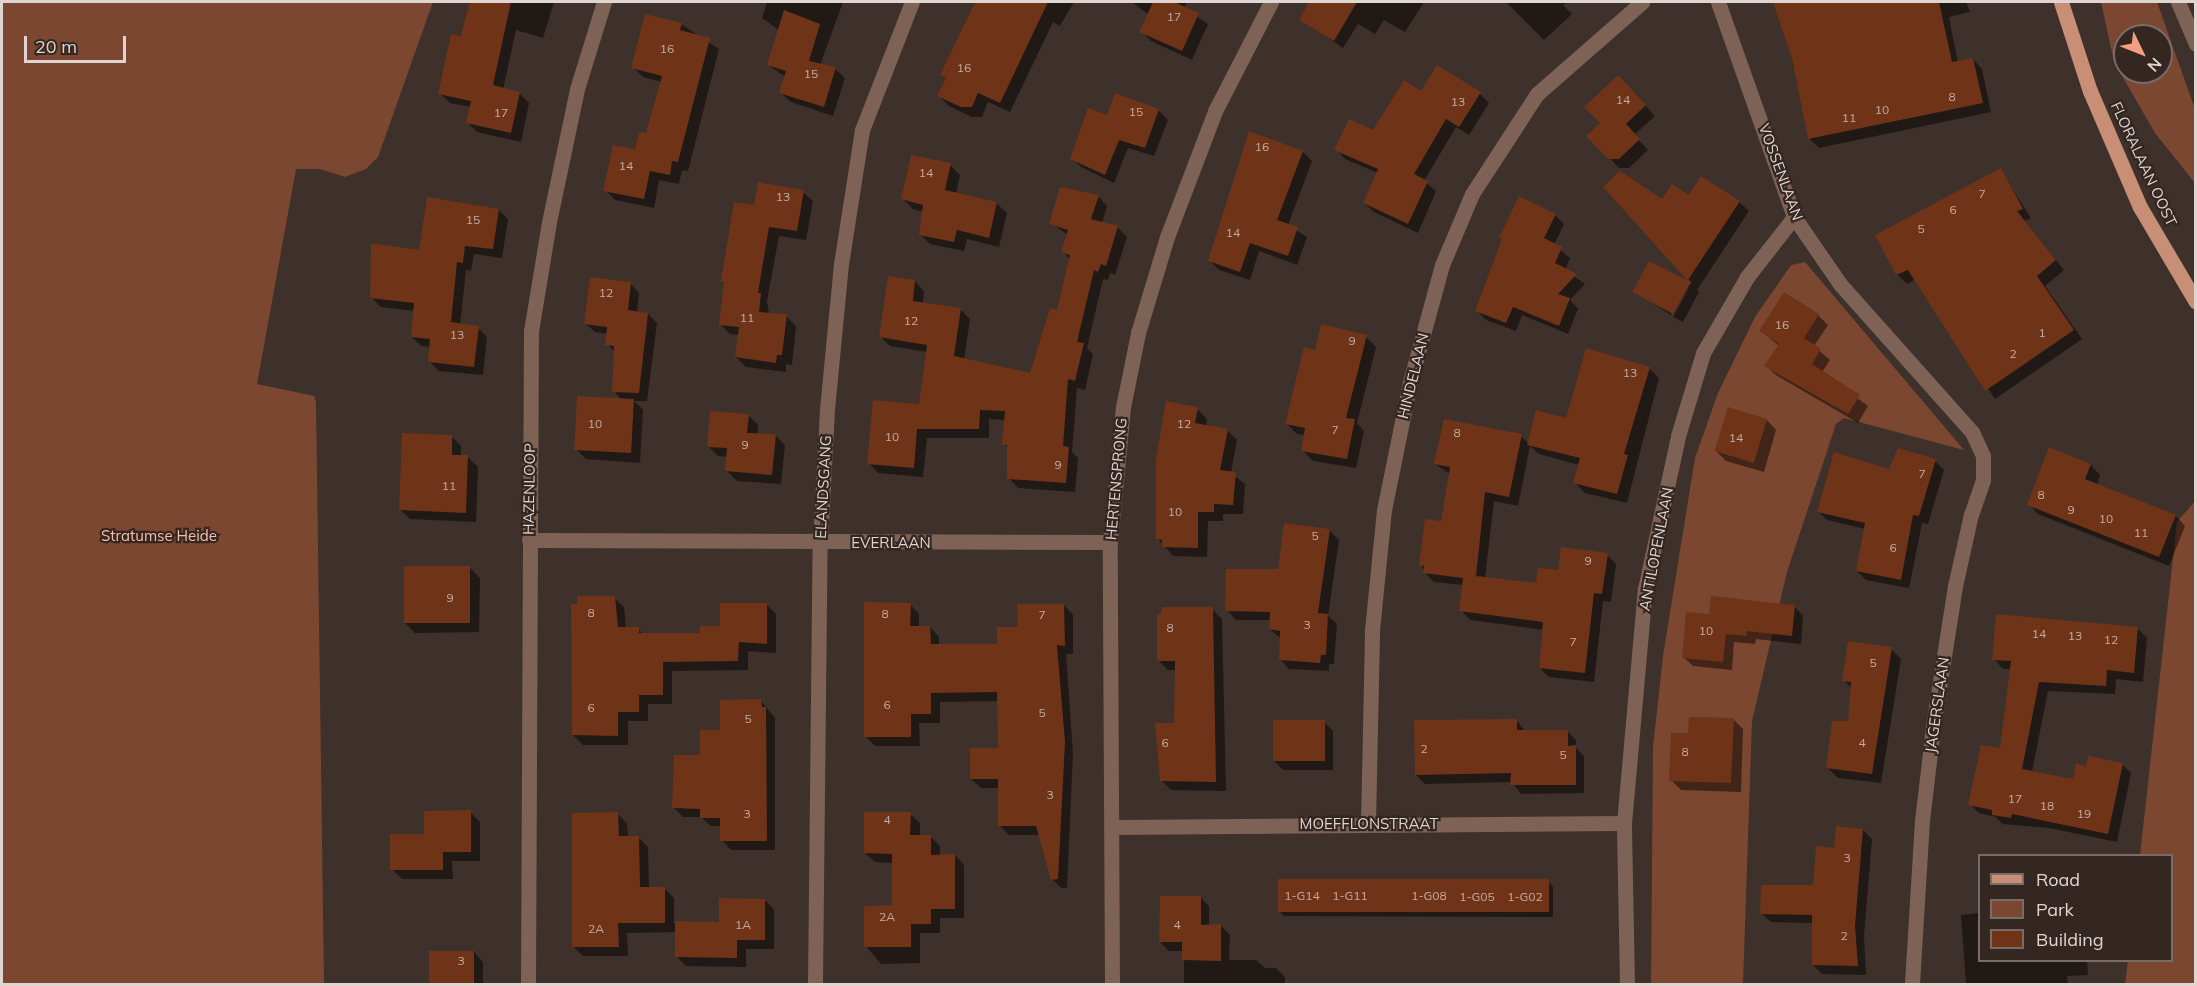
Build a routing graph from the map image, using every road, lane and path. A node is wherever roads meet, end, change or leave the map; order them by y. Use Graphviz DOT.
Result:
graph roads {
  1 [pos="604,2"];
  2 [pos="912,2"];
  3 [pos="1270,2"];
  4 [pos="1642,2"];
  5 [pos="1718,2"];
  6 [pos="2061,2"];
  7 [pos="2178,2"];
  8 [pos="2196,44"];
  9 [pos="1794,217"];
  10 [pos="2196,302"];
  11 [pos="1972,432"];
  12 [pos="528,540"];
  13 [pos="1110,542"];
  14 [pos="820,543"];
  15 [pos="1368,824"];
  16 [pos="1624,824"];
  17 [pos="1114,827"];
  18 [pos="528,984"];
  19 [pos="815,984"];
  20 [pos="1112,984"];
  21 [pos="1627,984"];
  22 [pos="1912,984"];
  1 -- 12 [label="street, HAZENLOOP"];
  2 -- 14 [label="street, ELANDSGANG"];
  3 -- 13 [label="street, HERTENSPRONG"];
  4 -- 15 [label="street, HINDELAAN"];
  5 -- 9 [label="street, VOSSENLAAN"];
  6 -- 10 [label="main road, FLORALAAN OOST"];
  7 -- 8 [label="street"];
  9 -- 11 [label="street, VOSSENLAAN"];
  9 -- 16 [label="street, ANTILOPENLAAN"];
  11 -- 22 [label="street, JAGERSLAAN"];
  12 -- 14 [label="street, EVERLAAN"];
  12 -- 18 [label="street, HAZENLOOP"];
  13 -- 14 [label="street, EVERLAAN"];
  13 -- 17 [label="street, HERTENSPRONG"];
  14 -- 19 [label="street, ELANDSGANG"];
  15 -- 16 [label="street, MOEFFLONSTRAAT"];
  15 -- 17 [label="street, MOEFFLONSTRAAT"];
  16 -- 21 [label="street, ANTILOPENLAAN"];
  17 -- 20 [label="street, HERTENSPRONG"];
}
